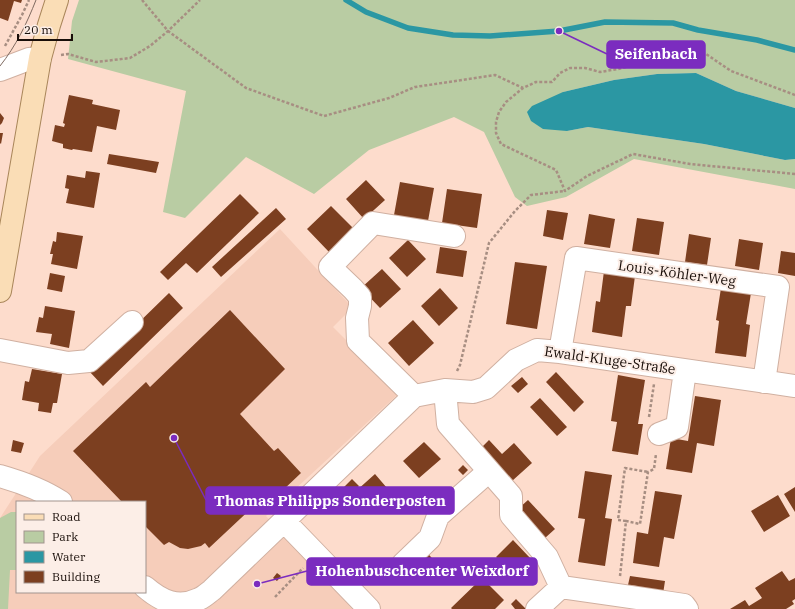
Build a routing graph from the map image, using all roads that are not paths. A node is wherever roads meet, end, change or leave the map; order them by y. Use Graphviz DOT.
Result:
graph roads {
  1 [pos="57,0"];
  2 [pos="40,58"];
  3 [pos="0,70"];
  4 [pos="454,236"];
  5 [pos="786,288"];
  6 [pos="0,290"];
  7 [pos="132,322"];
  8 [pos="0,350"];
  9 [pos="560,352"];
  10 [pos="685,371"];
  11 [pos="764,382"];
  12 [pos="795,386"];
  13 [pos="445,390"];
  14 [pos="414,396"];
  15 [pos="659,434"];
  16 [pos="489,471"];
  17 [pos="0,476"];
  18 [pos="60,501"];
  19 [pos="284,521"];
  20 [pos="404,564"];
  21 [pos="561,587"];
  22 [pos="146,588"];
  23 [pos="368,609"];
  24 [pos="537,609"];
  25 [pos="687,609"];
  1 -- 2 [label="main road"];
  2 -- 3 [label="street"];
  2 -- 6 [label="main road"];
  4 -- 14 [label="street"];
  5 -- 9 [label="street, Louis-Köhler-Weg"];
  5 -- 11 [label="street, Louis-Köhler-Weg"];
  7 -- 8 [label="street"];
  9 -- 10 [label="street, Ewald-Kluge-Straße"];
  9 -- 13 [label="street, Ewald-Kluge-Straße"];
  10 -- 11 [label="street, Ewald-Kluge-Straße"];
  10 -- 15 [label="street"];
  11 -- 12 [label="street, Ewald-Kluge-Straße"];
  13 -- 14 [label="street, Ewald-Kluge-Straße"];
  13 -- 16 [label="street"];
  14 -- 19 [label="street"];
  16 -- 20 [label="street"];
  16 -- 21 [label="street"];
  17 -- 18 [label="street"];
  19 -- 22 [label="street"];
  19 -- 23 [label="street"];
  21 -- 24 [label="street"];
  21 -- 25 [label="street"];
}
